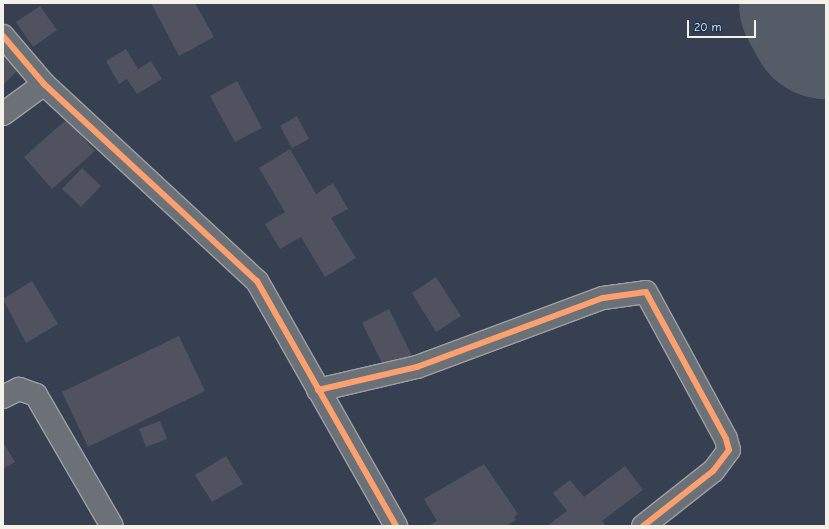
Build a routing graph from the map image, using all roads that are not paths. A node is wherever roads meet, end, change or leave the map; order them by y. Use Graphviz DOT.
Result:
graph roads {
  1 [pos="3,36"];
  2 [pos="44,84"];
  3 [pos="3,114"];
  4 [pos="318,390"];
  5 [pos="3,397"];
  6 [pos="112,526"];
  7 [pos="396,526"];
  8 [pos="643,526"];
  1 -- 2 [label="street"];
  2 -- 3 [label="street"];
  2 -- 4 [label="street"];
  4 -- 7 [label="street"];
  4 -- 8 [label="street"];
  5 -- 6 [label="street"];
}
